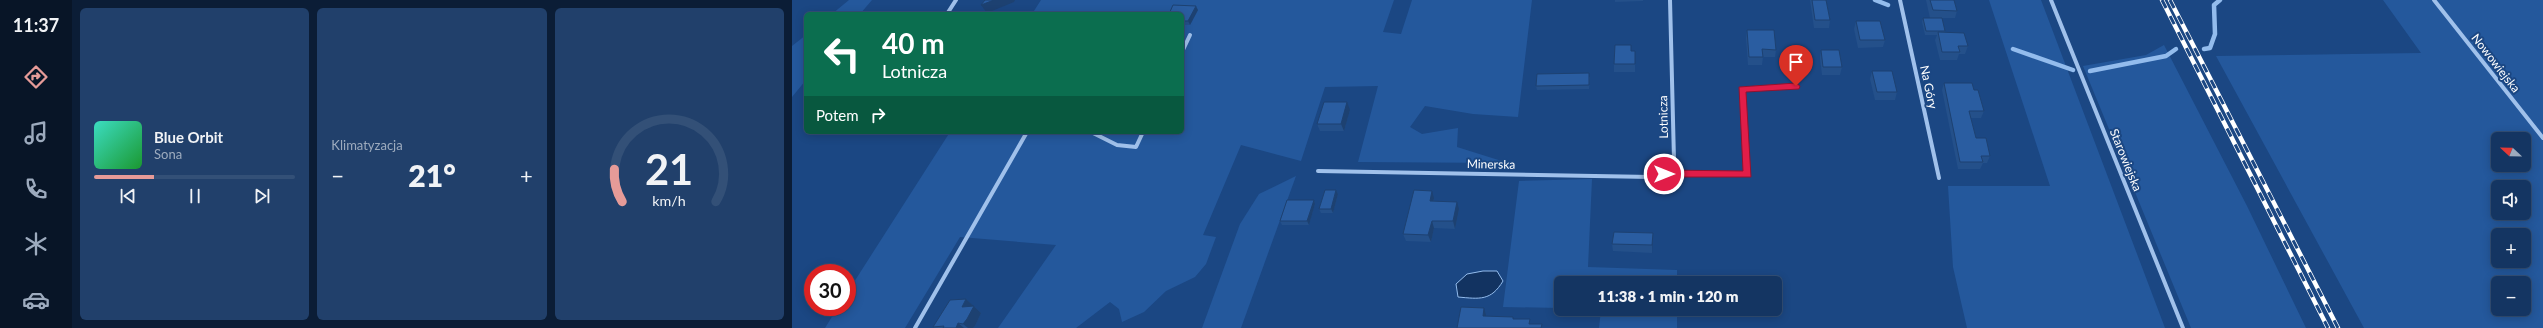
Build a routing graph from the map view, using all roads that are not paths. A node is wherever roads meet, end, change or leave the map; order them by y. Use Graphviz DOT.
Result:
graph roads {
  1 [pos="956,0"];
  2 [pos="1670,0"];
  3 [pos="1900,0"];
  4 [pos="2051,0"];
  5 [pos="2434,0"];
  6 [pos="948,12"];
  7 [pos="1190,35"];
  8 [pos="1184,48"];
  9 [pos="1796,86"];
  10 [pos="1026,134"];
  11 [pos="1095,134"];
  12 [pos="1142,134"];
  13 [pos="2543,138"];
  14 [pos="1318,171"];
  15 [pos="1664,174"];
  16 [pos="1939,178"];
  17 [pos="915,328"];
  18 [pos="2183,328"];
  1 -- 6 [label="street"];
  2 -- 15 [label="street, Lotnicza"];
  3 -- 16 [label="street, Na Góry"];
  4 -- 18 [label="street, Starowiejska"];
  5 -- 13 [label="street, Nowowiejska"];
  7 -- 8 [label="street"];
  9 -- 15 [label="street"];
  10 -- 17 [label="street"];
  11 -- 12 [label="street"];
  14 -- 15 [label="street, Minerska"];
}
